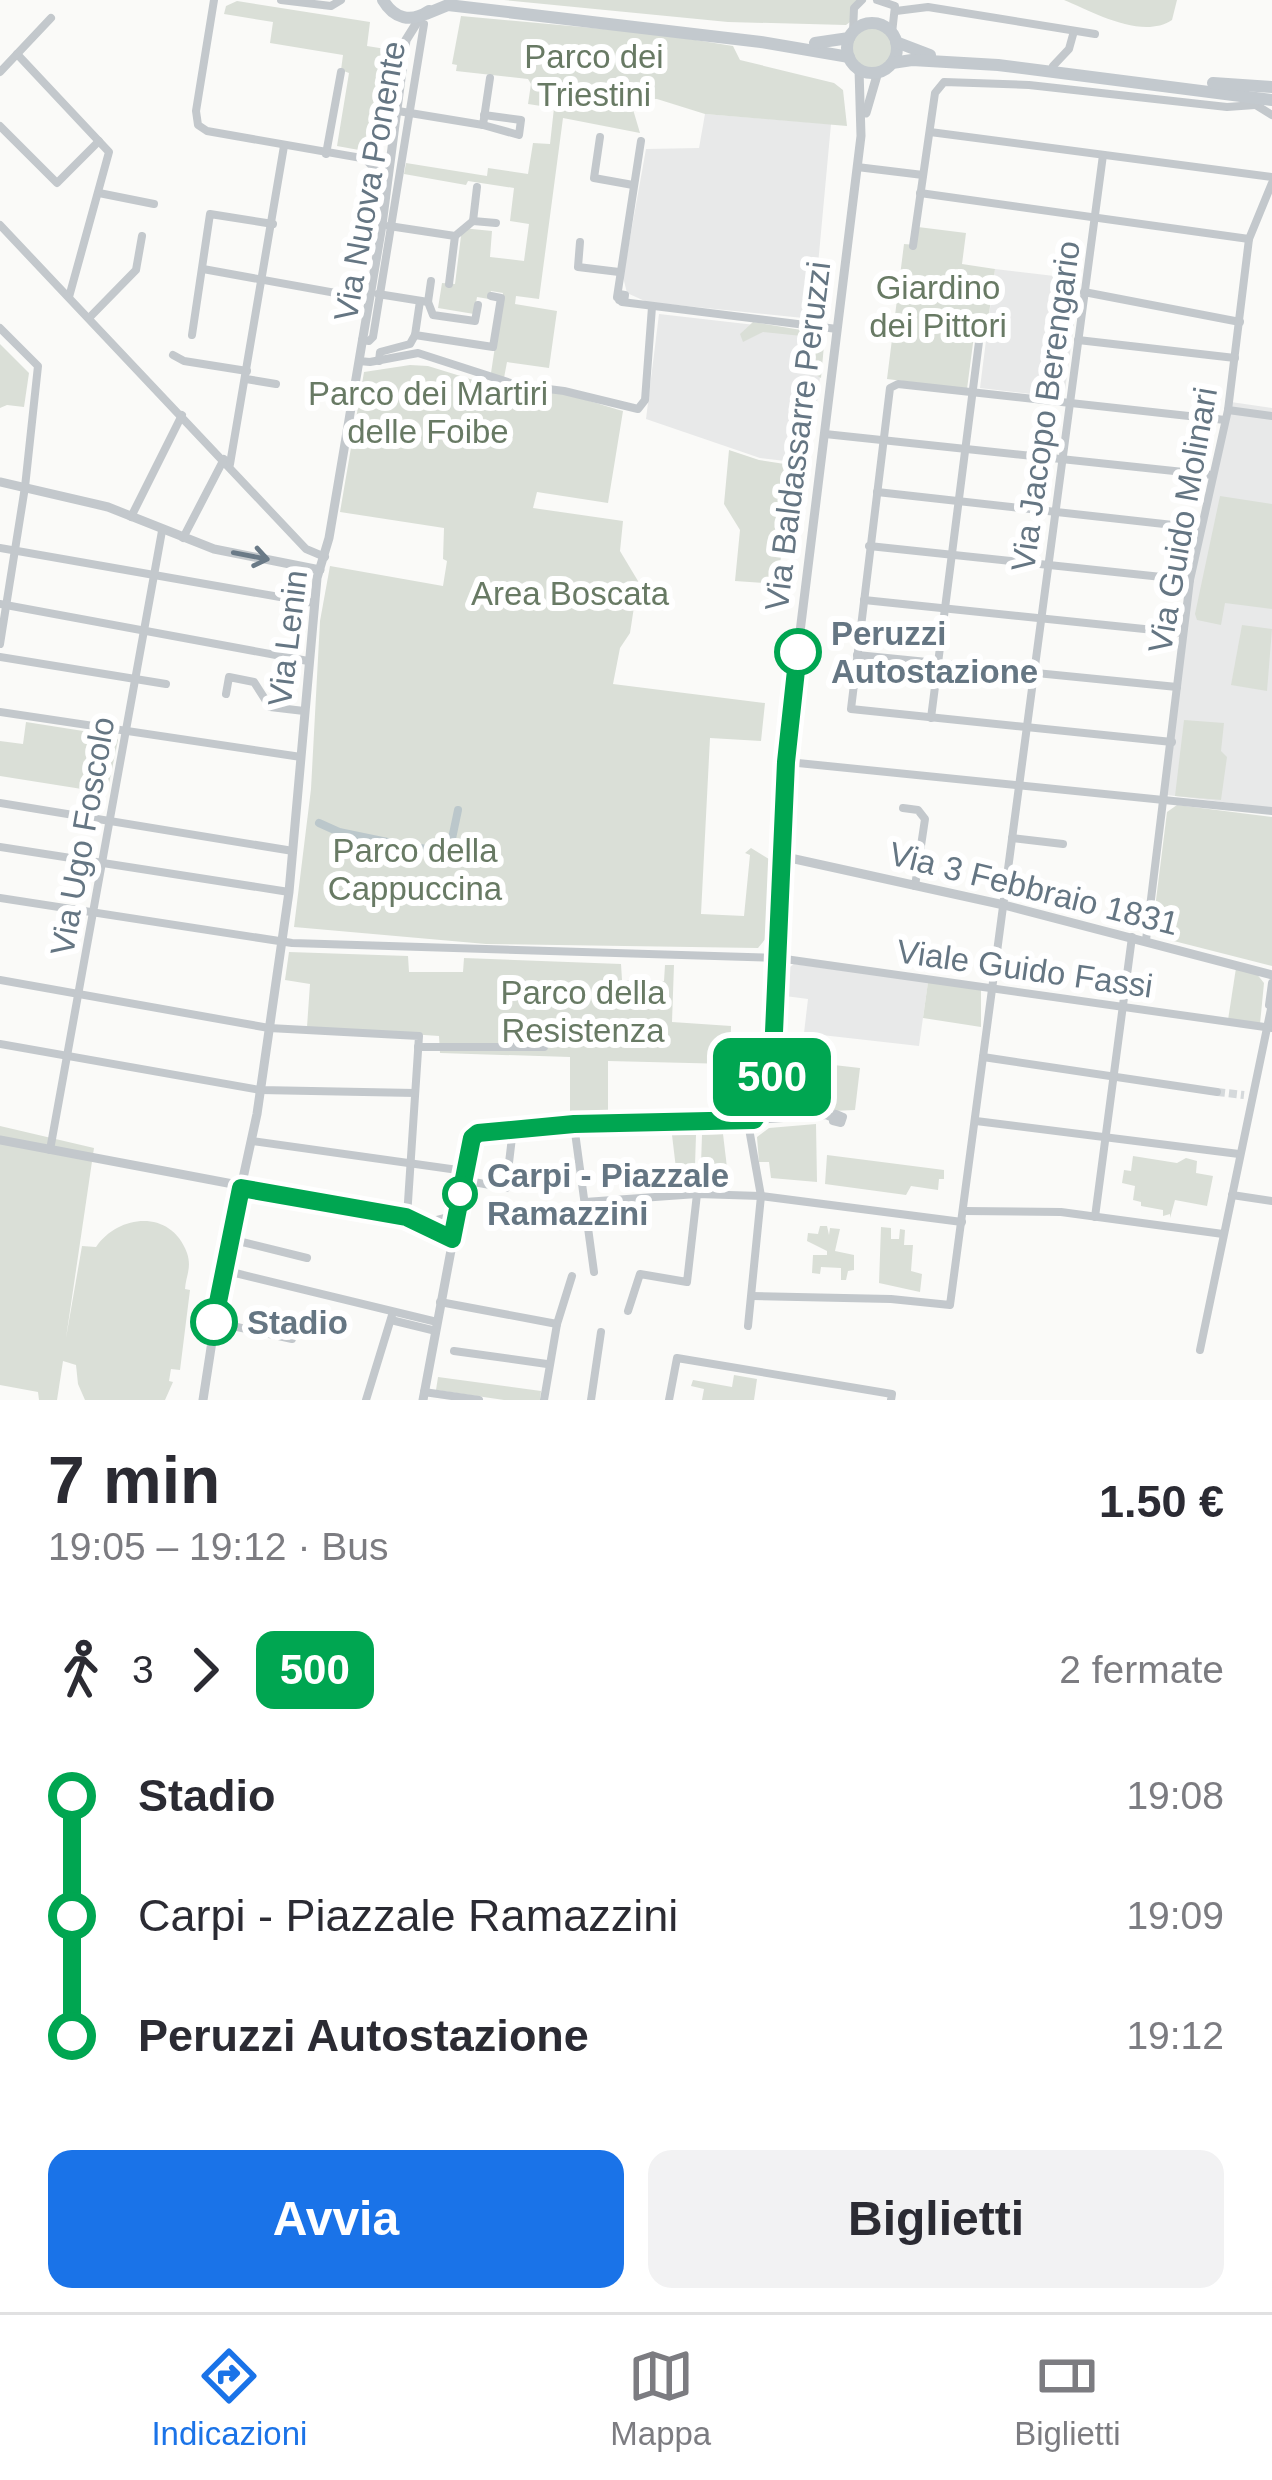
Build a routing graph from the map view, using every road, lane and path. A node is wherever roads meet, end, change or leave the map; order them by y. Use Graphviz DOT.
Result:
graph roads {
  1 [pos="214,0"];
  2 [pos="281,0"];
  3 [pos="341,0"];
  4 [pos="436,0"];
  5 [pos="471,0"];
  6 [pos="862,0"];
  7 [pos="877,0"];
  8 [pos="386,6"];
  9 [pos="896,11"];
  10 [pos="51,18"];
  11 [pos="424,18"];
  12 [pos="1074,31"];
  13 [pos="1095,34"];
  14 [pos="851,35"];
  15 [pos="894,38"];
  16 [pos="406,40"];
  17 [pos="16,54"];
  18 [pos="849,57"];
  19 [pos="892,63"];
  20 [pos="1053,66"];
  21 [pos="859,69"];
  22 [pos="0,72"];
  23 [pos="341,72"];
  24 [pos="878,73"];
  25 [pos="1272,76"];
  26 [pos="490,77"];
  27 [pos="1272,87"];
  28 [pos="1245,90"];
  29 [pos="1272,100"];
  30 [pos="1255,105"];
  31 [pos="398,110"];
  32 [pos="411,113"];
  33 [pos="1272,116"];
  34 [pos="0,126"];
  35 [pos="930,132"];
  36 [pos="861,136"];
  37 [pos="600,137"];
  38 [pos="99,141"];
  39 [pos="641,141"];
  40 [pos="284,146"];
  41 [pos="326,154"];
  42 [pos="1102,155"];
  43 [pos="366,160"];
  44 [pos="391,163"];
  45 [pos="856,167"];
  46 [pos="923,175"];
  47 [pos="1272,180"];
  48 [pos="634,184"];
  49 [pos="477,187"];
  50 [pos="920,193"];
  51 [pos="99,194"];
  52 [pos="386,195"];
  53 [pos="154,203"];
  54 [pos="1094,217"];
  55 [pos="473,221"];
  56 [pos="273,224"];
  57 [pos="496,224"];
  58 [pos="387,226"];
  59 [pos="1,229"];
  60 [pos="142,236"];
  61 [pos="455,236"];
  62 [pos="1249,239"];
  63 [pos="580,242"];
  64 [pos="914,246"];
  65 [pos="203,269"];
  66 [pos="619,272"];
  67 [pos="263,280"];
  68 [pos="431,281"];
  69 [pos="449,284"];
  70 [pos="1084,292"];
  71 [pos="373,295"];
  72 [pos="491,296"];
  73 [pos="69,297"];
  74 [pos="424,302"];
  75 [pos="478,305"];
  76 [pos="650,307"];
  77 [pos="89,318"];
  78 [pos="1240,322"];
  79 [pos="0,328"];
  80 [pos="837,328"];
  81 [pos="980,334"];
  82 [pos="193,335"];
  83 [pos="415,335"];
  84 [pos="1078,340"];
  85 [pos="172,355"];
  86 [pos="1235,358"];
  87 [pos="359,361"];
  88 [pos="379,361"];
  89 [pos="247,375"];
  90 [pos="276,384"];
  91 [pos="973,394"];
  92 [pos="1070,404"];
  93 [pos="182,415"];
  94 [pos="1227,415"];
  95 [pos="1272,416"];
  96 [pos="825,434"];
  97 [pos="884,440"];
  98 [pos="966,449"];
  99 [pos="1062,461"];
  100 [pos="226,462"];
  101 [pos="1212,475"];
  102 [pos="0,482"];
  103 [pos="25,487"];
  104 [pos="877,493"];
  105 [pos="959,502"];
  106 [pos="1056,512"];
  107 [pos="131,517"];
  108 [pos="1200,528"];
  109 [pos="162,531"];
  110 [pos="182,539"];
  111 [pos="869,546"];
  112 [pos="0,548"];
  113 [pos="16,551"];
  114 [pos="952,554"];
  115 [pos="325,557"];
  116 [pos="1048,564"];
  117 [pos="320,570"];
  118 [pos="154,574"];
  119 [pos="1190,580"];
  120 [pos="864,600"];
  121 [pos="314,603"];
  122 [pos="3,604"];
  123 [pos="945,609"];
  124 [pos="1042,617"];
  125 [pos="144,628"];
  126 [pos="1183,633"];
  127 [pos="0,644"];
  128 [pos="857,655"];
  129 [pos="0,657"];
  130 [pos="308,661"];
  131 [pos="938,663"];
  132 [pos="1034,673"];
  133 [pos="134,679"];
  134 [pos="166,684"];
  135 [pos="1177,687"];
  136 [pos="226,694"];
  137 [pos="304,711"];
  138 [pos="0,712"];
  139 [pos="931,718"];
  140 [pos="1027,727"];
  141 [pos="125,731"];
  142 [pos="1172,742"];
  143 [pos="303,757"];
  144 [pos="786,762"];
  145 [pos="1020,784"];
  146 [pos="1163,801"];
  147 [pos="0,803"];
  148 [pos="903,808"];
  149 [pos="1272,811"];
  150 [pos="110,821"];
  151 [pos="1012,838"];
  152 [pos="1064,844"];
  153 [pos="0,847"];
  154 [pos="293,851"];
  155 [pos="782,856"];
  156 [pos="102,863"];
  157 [pos="915,886"];
  158 [pos="289,892"];
  159 [pos="0,898"];
  160 [pos="1004,905"];
  161 [pos="93,912"];
  162 [pos="1132,937"];
  163 [pos="1146,940"];
  164 [pos="280,942"];
  165 [pos="778,958"];
  166 [pos="0,980"];
  167 [pos="1269,980"];
  168 [pos="992,987"];
  169 [pos="78,994"];
  170 [pos="1123,1007"];
  171 [pos="1270,1008"];
  172 [pos="1269,1027"];
  173 [pos="269,1028"];
  174 [pos="418,1042"];
  175 [pos="0,1044"];
  176 [pos="544,1047"];
  177 [pos="67,1056"];
  178 [pos="983,1057"];
  179 [pos="1114,1077"];
  180 [pos="260,1090"];
  181 [pos="1217,1092"];
  182 [pos="415,1093"];
  183 [pos="833,1118"];
  184 [pos="751,1121"];
  185 [pos="976,1121"];
  186 [pos="574,1124"];
  187 [pos="513,1129"];
  188 [pos="1106,1138"];
  189 [pos="0,1140"];
  190 [pos="252,1141"];
  191 [pos="50,1150"];
  192 [pos="1239,1154"];
  193 [pos="409,1162"];
  194 [pos="464,1176"];
  195 [pos="241,1188"];
  196 [pos="697,1194"];
  197 [pos="1232,1195"];
  198 [pos="761,1196"];
  199 [pos="1272,1201"];
  200 [pos="585,1202"];
  201 [pos="458,1207"];
  202 [pos="964,1216"];
  203 [pos="406,1217"];
  204 [pos="1095,1217"];
  205 [pos="425,1223"];
  206 [pos="1223,1234"];
  207 [pos="230,1239"];
  208 [pos="452,1239"];
  209 [pos="307,1258"];
  210 [pos="223,1270"];
  211 [pos="594,1272"];
  212 [pos="572,1276"];
  213 [pos="752,1296"];
  214 [pos="440,1301"];
  215 [pos="628,1311"];
  216 [pos="392,1316"];
  217 [pos="214,1322"];
  218 [pos="556,1324"];
  219 [pos="436,1326"];
  220 [pos="748,1326"];
  221 [pos="601,1332"];
  222 [pos="292,1339"];
  223 [pos="1200,1350"];
  224 [pos="454,1351"];
  225 [pos="548,1364"];
  226 [pos="423,1396"];
  227 [pos="891,1397"];
  228 [pos="202,1400"];
  229 [pos="366,1400"];
  230 [pos="479,1400"];
  231 [pos="544,1400"];
  232 [pos="591,1400"];
  233 [pos="669,1400"];
  1 -- 40 [label="street"];
  2 -- 3 [label="street"];
  4 -- 11 [label="main road"];
  5 -- 14 [label="main road"];
  6 -- 14 [label="street"];
  7 -- 9 [label="street"];
  8 -- 11 [label="main road"];
  8 -- 16 [label="street, Via Nuova Ponente"];
  9 -- 12 [label="street"];
  9 -- 15 [label="street"];
  10 -- 17 [label="street"];
  11 -- 16 [label="street, Via Nuova Ponente"];
  11 -- 18 [label="main road"];
  11 -- 32 [label="street, Via Nuova Ponente"];
  12 -- 13 [label="street"];
  12 -- 20 [label="street"];
  14 -- 15 [label="main road"];
  14 -- 18 [label="main road"];
  15 -- 19 [label="main road"];
  15 -- 20 [label="main road"];
  16 -- 31 [label="street, Via Nuova Ponente"];
  17 -- 22 [label="street"];
  17 -- 38 [label="street"];
  18 -- 21 [label="main road"];
  19 -- 24 [label="main road"];
  19 -- 28 [label="main road"];
  20 -- 28 [label="main road"];
  21 -- 24 [label="main road"];
  21 -- 36 [label="street, Via Baldassarre Peruzzi"];
  23 -- 41 [label="street"];
  24 -- 36 [label="street, Via Baldassarre Peruzzi"];
  25 -- 28 [label="street"];
  26 -- 32 [label="street"];
  27 -- 28 [label="main road"];
  28 -- 29 [label="main road"];
  28 -- 30 [label="street"];
  30 -- 33 [label="street"];
  30 -- 35 [label="street"];
  31 -- 32 [label="street"];
  31 -- 44 [label="street, Via Nuova Ponente"];
  32 -- 58 [label="street, Via Nuova Ponente"];
  34 -- 38 [label="street"];
  35 -- 42 [label="street"];
  35 -- 46 [label="street"];
  36 -- 45 [label="street, Via Baldassarre Peruzzi"];
  37 -- 48 [label="street"];
  38 -- 51 [label="street"];
  39 -- 48 [label="street"];
  40 -- 41 [label="street"];
  40 -- 56 [label="street"];
  41 -- 43 [label="street"];
  42 -- 47 [label="street"];
  42 -- 54 [label="street, Via Jacopo Berengario"];
  43 -- 44 [label="street"];
  43 -- 52 [label="street"];
  44 -- 52 [label="street, Via Nuova Ponente"];
  45 -- 46 [label="street"];
  45 -- 80 [label="street, Via Baldassarre Peruzzi"];
  46 -- 50 [label="street"];
  47 -- 62 [label="street, Via Guido Molinari"];
  48 -- 66 [label="street"];
  49 -- 55 [label="street"];
  50 -- 54 [label="street"];
  50 -- 64 [label="street"];
  51 -- 53 [label="street"];
  51 -- 73 [label="street"];
  52 -- 58 [label="street, Via Nuova Ponente"];
  54 -- 62 [label="street"];
  54 -- 70 [label="street, Via Jacopo Berengario"];
  55 -- 57 [label="street"];
  55 -- 61 [label="street"];
  56 -- 65 [label="street"];
  56 -- 67 [label="street"];
  58 -- 61 [label="street"];
  58 -- 71 [label="street, Via Nuova Ponente"];
  59 -- 73 [label="street, Via Lenin"];
  60 -- 77 [label="street"];
  61 -- 69 [label="street"];
  62 -- 78 [label="street, Via Guido Molinari"];
  63 -- 66 [label="street"];
  65 -- 67 [label="street"];
  65 -- 82 [label="street"];
  66 -- 76 [label="street"];
  67 -- 71 [label="street"];
  67 -- 89 [label="street"];
  68 -- 74 [label="street"];
  70 -- 78 [label="street"];
  70 -- 84 [label="street, Via Jacopo Berengario"];
  71 -- 74 [label="street"];
  71 -- 87 [label="street, Via Nuova Ponente"];
  72 -- 83 [label="street"];
  73 -- 77 [label="street, Via Lenin"];
  74 -- 75 [label="street"];
  74 -- 83 [label="street"];
  76 -- 80 [label="street"];
  76 -- 88 [label="street"];
  77 -- 93 [label="street, Via Lenin"];
  78 -- 86 [label="street, Via Guido Molinari"];
  79 -- 103 [label="street"];
  80 -- 96 [label="street, Via Baldassarre Peruzzi"];
  81 -- 91 [label="street"];
  83 -- 88 [label="street"];
  84 -- 86 [label="street"];
  84 -- 92 [label="street, Via Jacopo Berengario"];
  85 -- 89 [label="street"];
  86 -- 94 [label="street, Via Guido Molinari"];
  87 -- 88 [label="street"];
  87 -- 115 [label="street, Via Nuova Ponente"];
  89 -- 90 [label="street"];
  89 -- 100 [label="street"];
  91 -- 92 [label="street"];
  91 -- 97 [label="street"];
  91 -- 98 [label="street"];
  92 -- 94 [label="street"];
  92 -- 99 [label="street, Via Jacopo Berengario"];
  93 -- 100 [label="street, Via Lenin"];
  93 -- 107 [label="street"];
  94 -- 95 [label="street"];
  94 -- 101 [label="street, Via Guido Molinari"];
  96 -- 97 [label="street"];
  96 -- 144 [label="street, Via Baldassarre Peruzzi"];
  97 -- 98 [label="street"];
  97 -- 104 [label="street"];
  98 -- 99 [label="street"];
  98 -- 105 [label="street"];
  99 -- 101 [label="street"];
  99 -- 106 [label="street, Via Jacopo Berengario"];
  100 -- 110 [label="street"];
  100 -- 115 [label="street, Via Lenin"];
  101 -- 108 [label="street, Via Guido Molinari"];
  102 -- 103 [label="street"];
  103 -- 107 [label="street"];
  103 -- 113 [label="street"];
  104 -- 105 [label="street"];
  104 -- 111 [label="street"];
  105 -- 106 [label="street"];
  105 -- 114 [label="street"];
  106 -- 108 [label="street"];
  106 -- 116 [label="street, Via Jacopo Berengario"];
  107 -- 109 [label="street"];
  108 -- 119 [label="street, Via Guido Molinari"];
  109 -- 110 [label="street"];
  109 -- 118 [label="street, Via Ugo Foscolo"];
  110 -- 117 [label="street, one-way"];
  111 -- 114 [label="street"];
  111 -- 120 [label="street"];
  112 -- 113 [label="street"];
  113 -- 118 [label="street"];
  113 -- 122 [label="street"];
  114 -- 116 [label="street"];
  114 -- 123 [label="street"];
  115 -- 117 [label="street, Via Lenin"];
  116 -- 119 [label="street"];
  116 -- 124 [label="street, Via Jacopo Berengario"];
  117 -- 121 [label="street, Via Lenin"];
  118 -- 121 [label="street"];
  118 -- 125 [label="street, Via Ugo Foscolo"];
  119 -- 126 [label="street, Via Guido Molinari"];
  120 -- 123 [label="street"];
  120 -- 128 [label="street"];
  121 -- 130 [label="street, Via Lenin"];
  122 -- 125 [label="street"];
  122 -- 127 [label="street"];
  123 -- 124 [label="street"];
  123 -- 131 [label="street"];
  124 -- 126 [label="street"];
  124 -- 132 [label="street, Via Jacopo Berengario"];
  125 -- 130 [label="street"];
  125 -- 133 [label="street, Via Ugo Foscolo"];
  126 -- 135 [label="street, Via Guido Molinari"];
  128 -- 131 [label="street"];
  128 -- 139 [label="street"];
  129 -- 133 [label="street"];
  130 -- 137 [label="street, Via Lenin"];
  131 -- 132 [label="street"];
  131 -- 139 [label="street"];
  132 -- 135 [label="street"];
  132 -- 140 [label="street, Via Jacopo Berengario"];
  133 -- 134 [label="street"];
  133 -- 141 [label="street, Via Ugo Foscolo"];
  135 -- 142 [label="street, Via Guido Molinari"];
  136 -- 137 [label="street"];
  137 -- 143 [label="street, Via Lenin"];
  138 -- 141 [label="street"];
  139 -- 140 [label="street"];
  140 -- 142 [label="street"];
  140 -- 145 [label="street, Via Jacopo Berengario"];
  141 -- 143 [label="street"];
  141 -- 150 [label="street, Via Ugo Foscolo"];
  142 -- 146 [label="street, Via Guido Molinari"];
  143 -- 154 [label="street, Via Lenin"];
  144 -- 145 [label="street"];
  144 -- 155 [label="street, Via Baldassarre Peruzzi"];
  145 -- 146 [label="street"];
  145 -- 151 [label="street, Via Jacopo Berengario"];
  146 -- 149 [label="street"];
  146 -- 163 [label="street, Via Guido Molinari"];
  147 -- 150 [label="street"];
  148 -- 157 [label="street"];
  150 -- 154 [label="street"];
  150 -- 156 [label="street, Via Ugo Foscolo"];
  151 -- 152 [label="street"];
  151 -- 160 [label="street, Via Jacopo Berengario"];
  153 -- 156 [label="street"];
  154 -- 158 [label="street, Via Lenin"];
  155 -- 157 [label="street, Via 3 Febbraio 1831"];
  155 -- 165 [label="street, Via Baldassarre Peruzzi"];
  156 -- 158 [label="street"];
  156 -- 161 [label="street, Via Ugo Foscolo"];
  157 -- 160 [label="street, Via 3 Febbraio 1831"];
  158 -- 164 [label="street, Via Lenin"];
  159 -- 161 [label="street, Viale Guido Fassi"];
  160 -- 162 [label="street, Via 3 Febbraio 1831"];
  160 -- 168 [label="street, Via Jacopo Berengario"];
  161 -- 164 [label="street, Viale Guido Fassi"];
  161 -- 169 [label="street, Via Ugo Foscolo"];
  162 -- 163 [label="street, Via 3 Febbraio 1831"];
  162 -- 170 [label="street"];
  163 -- 167 [label="street, Via 3 Febbraio 1831"];
  164 -- 165 [label="street, Viale Guido Fassi"];
  164 -- 173 [label="street, Via Lenin"];
  165 -- 168 [label="street, Viale Guido Fassi"];
  165 -- 184 [label="street, Via Baldassarre Peruzzi"];
  166 -- 169 [label="street"];
  167 -- 171 [label="street"];
  168 -- 170 [label="street, Viale Guido Fassi"];
  168 -- 178 [label="street, Via Jacopo Berengario"];
  169 -- 173 [label="street"];
  169 -- 177 [label="street, Via Ugo Foscolo"];
  170 -- 172 [label="street, Viale Guido Fassi"];
  170 -- 179 [label="street"];
  171 -- 172 [label="street"];
  172 -- 192 [label="street"];
  173 -- 174 [label="street"];
  173 -- 180 [label="street, Via Lenin"];
  174 -- 176 [label="street"];
  174 -- 182 [label="street"];
  175 -- 177 [label="street"];
  177 -- 180 [label="street"];
  177 -- 191 [label="street, Via Ugo Foscolo"];
  178 -- 179 [label="street"];
  178 -- 185 [label="street, Via Jacopo Berengario"];
  179 -- 181 [label="street"];
  179 -- 188 [label="street"];
  180 -- 182 [label="street"];
  180 -- 190 [label="street, Via Lenin"];
  182 -- 193 [label="street"];
  183 -- 184 [label="street"];
  184 -- 186 [label="street"];
  184 -- 198 [label="street"];
  185 -- 188 [label="street"];
  185 -- 202 [label="street, Via Jacopo Berengario"];
  186 -- 187 [label="street"];
  186 -- 200 [label="street"];
  187 -- 194 [label="street"];
  187 -- 194 [label="street"];
  188 -- 192 [label="street"];
  188 -- 204 [label="street"];
  189 -- 191 [label="street"];
  190 -- 193 [label="street"];
  190 -- 195 [label="street, Via Lenin"];
  191 -- 195 [label="street"];
  192 -- 197 [label="street"];
  193 -- 194 [label="street"];
  193 -- 203 [label="street"];
  194 -- 201 [label="street"];
  195 -- 203 [label="street"];
  195 -- 207 [label="street, Via Lenin"];
  196 -- 198 [label="street"];
  196 -- 200 [label="street"];
  196 -- 215 [label="street"];
  197 -- 199 [label="street"];
  197 -- 206 [label="street"];
  198 -- 202 [label="street"];
  198 -- 213 [label="street"];
  200 -- 211 [label="street"];
  201 -- 205 [label="street"];
  201 -- 208 [label="street"];
  202 -- 204 [label="street"];
  202 -- 213 [label="street, Via Jacopo Berengario"];
  203 -- 205 [label="street"];
  204 -- 206 [label="street"];
  205 -- 208 [label="street"];
  206 -- 223 [label="street"];
  207 -- 209 [label="street"];
  207 -- 210 [label="street, Via Lenin"];
  208 -- 214 [label="street"];
  210 -- 216 [label="street"];
  210 -- 217 [label="street, Via Lenin"];
  212 -- 218 [label="street"];
  213 -- 220 [label="street"];
  214 -- 218 [label="street"];
  214 -- 219 [label="street"];
  216 -- 219 [label="street"];
  216 -- 229 [label="street"];
  217 -- 222 [label="street"];
  217 -- 228 [label="street, Via Lenin"];
  218 -- 225 [label="street"];
  219 -- 226 [label="street"];
  221 -- 232 [label="street"];
  224 -- 225 [label="street"];
  225 -- 231 [label="street"];
  226 -- 230 [label="street"];
  227 -- 233 [label="street"];
}
